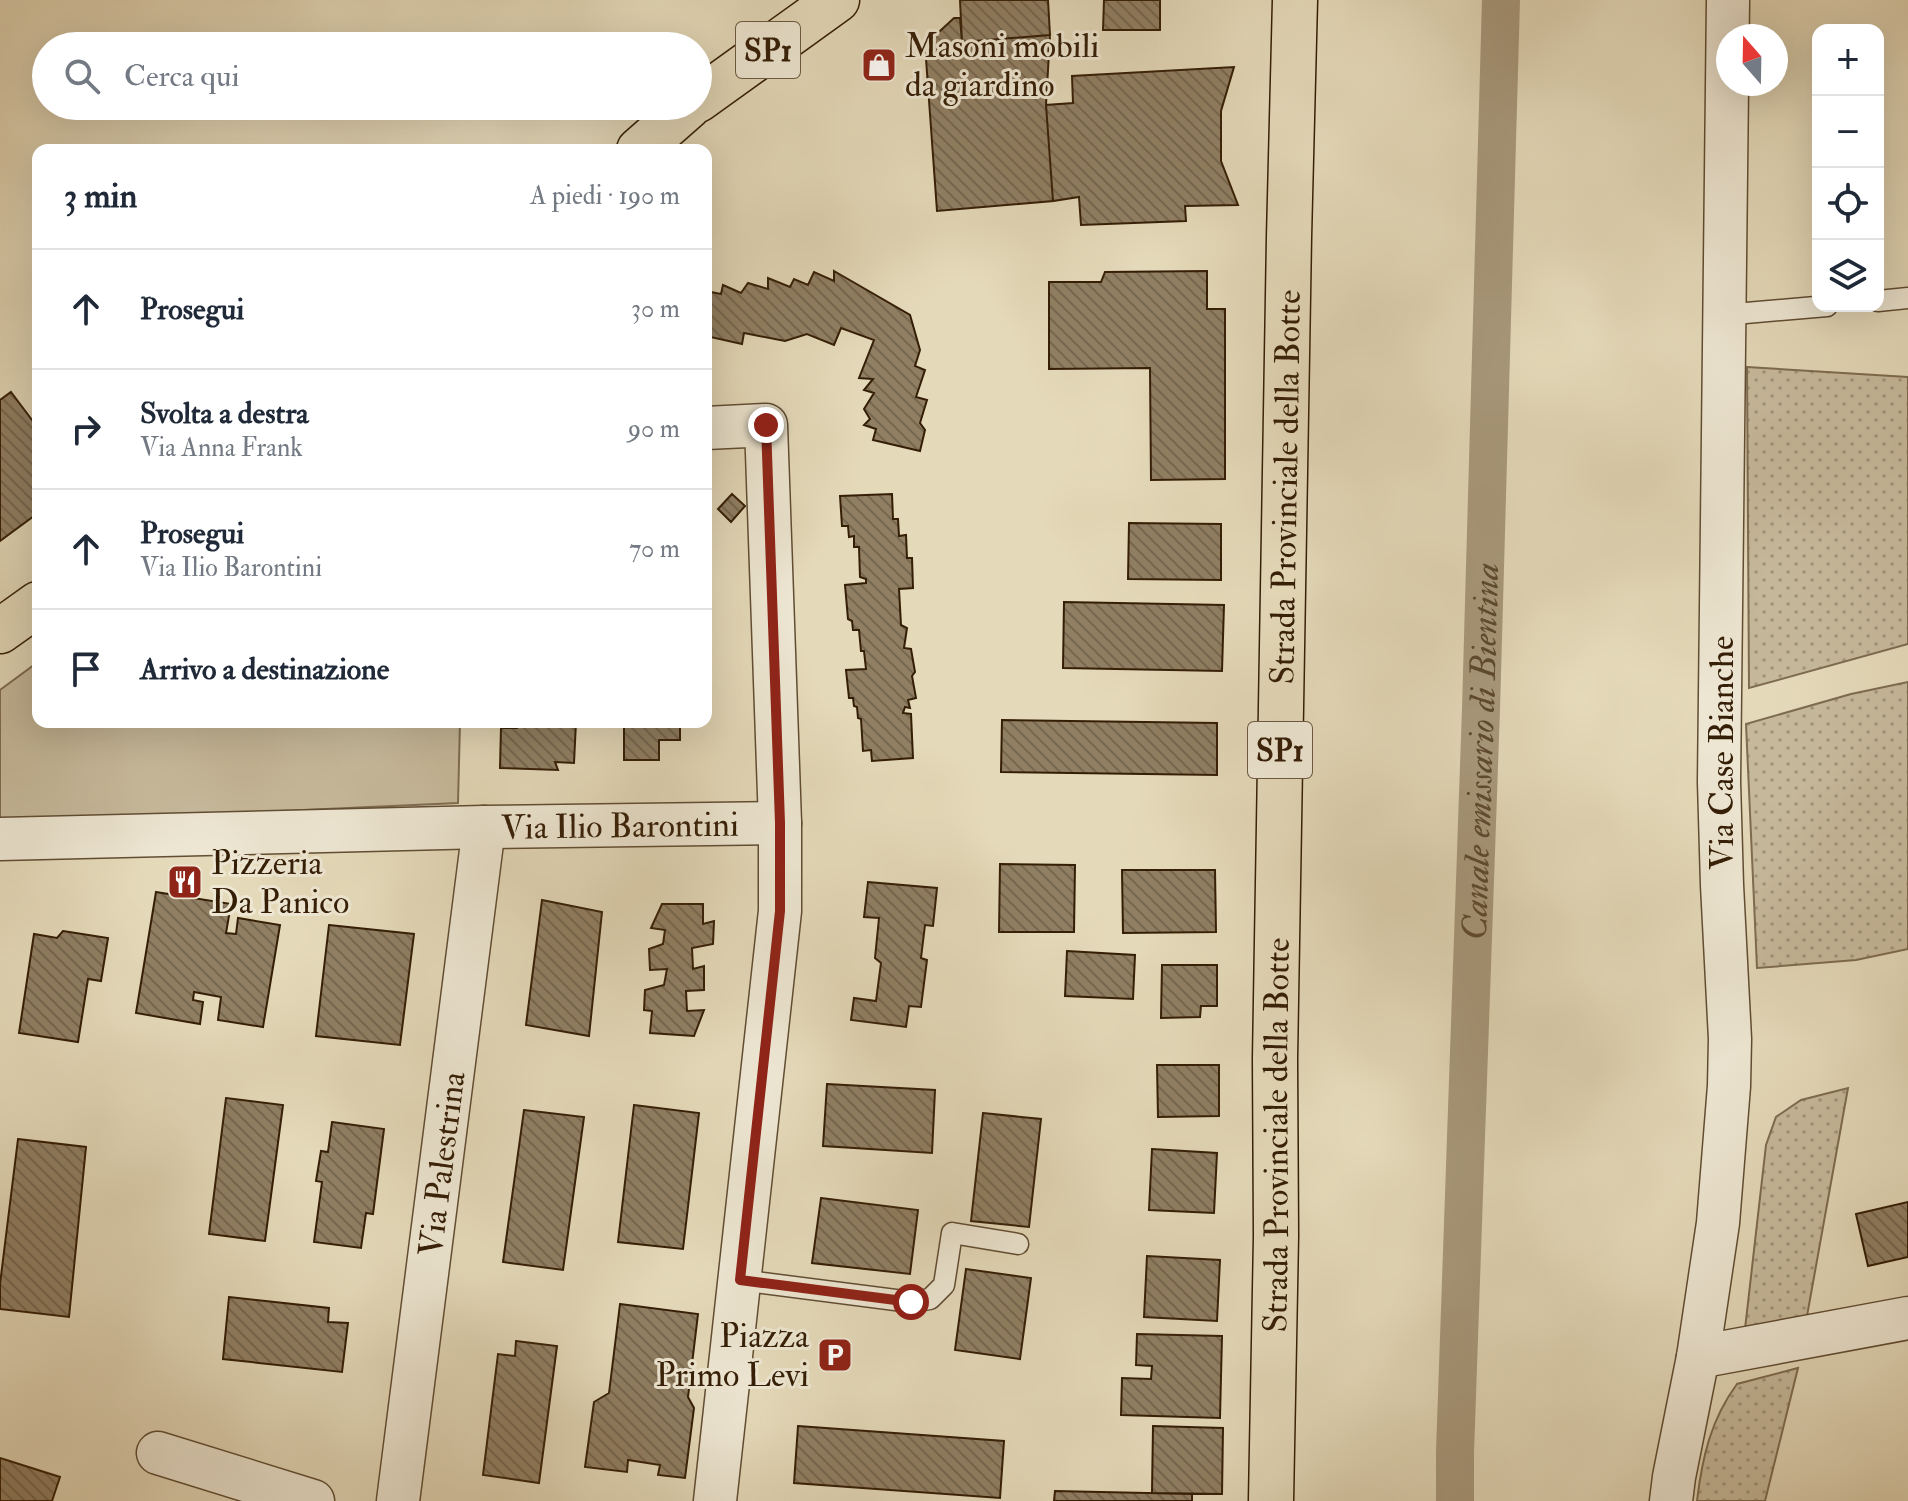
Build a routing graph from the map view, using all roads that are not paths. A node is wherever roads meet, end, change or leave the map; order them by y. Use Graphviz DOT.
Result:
graph roads {
  1 [pos="787,0"];
  2 [pos="837,0"];
  3 [pos="1295,0"];
  4 [pos="1728,0"];
  5 [pos="712,83"];
  6 [pos="712,88"];
  7 [pos="673,120"];
  8 [pos="646,144"];
  9 [pos="1908,298"];
  10 [pos="1884,300"];
  11 [pos="1812,307"];
  12 [pos="1723,315"];
  13 [pos="712,428"];
  14 [pos="32,608"];
  15 [pos="0,631"];
  16 [pos="780,823"];
  17 [pos="484,827"];
  18 [pos="0,839"];
  19 [pos="1018,1244"];
  20 [pos="740,1280"];
  21 [pos="1908,1318"];
  22 [pos="1698,1357"];
  23 [pos="158,1453"];
  24 [pos="313,1501"];
  25 [pos="398,1501"];
  26 [pos="715,1501"];
  27 [pos="1271,1501"];
  28 [pos="1671,1501"];
  1 -- 5 [label="main road, SP1"];
  2 -- 6 [label="main road, SP1"];
  3 -- 27 [label="main road, Strada Provinciale della Botte / SP1"];
  4 -- 12 [label="street, Via Case Bianche"];
  7 -- 8 [label="main road"];
  9 -- 10 [label="lane"];
  11 -- 12 [label="lane"];
  12 -- 22 [label="street, Via Case Bianche"];
  13 -- 16 [label="street, Via Ilio Barontini"];
  14 -- 15 [label="main road"];
  16 -- 17 [label="street, Via Ilio Barontini"];
  16 -- 20 [label="street"];
  17 -- 18 [label="street, Via Ilio Barontini"];
  17 -- 25 [label="street, Via Palestrina"];
  19 -- 20 [label="lane"];
  20 -- 26 [label="street"];
  21 -- 22 [label="street"];
  22 -- 28 [label="street, Via Case Bianche"];
  23 -- 24 [label="street"];
}
